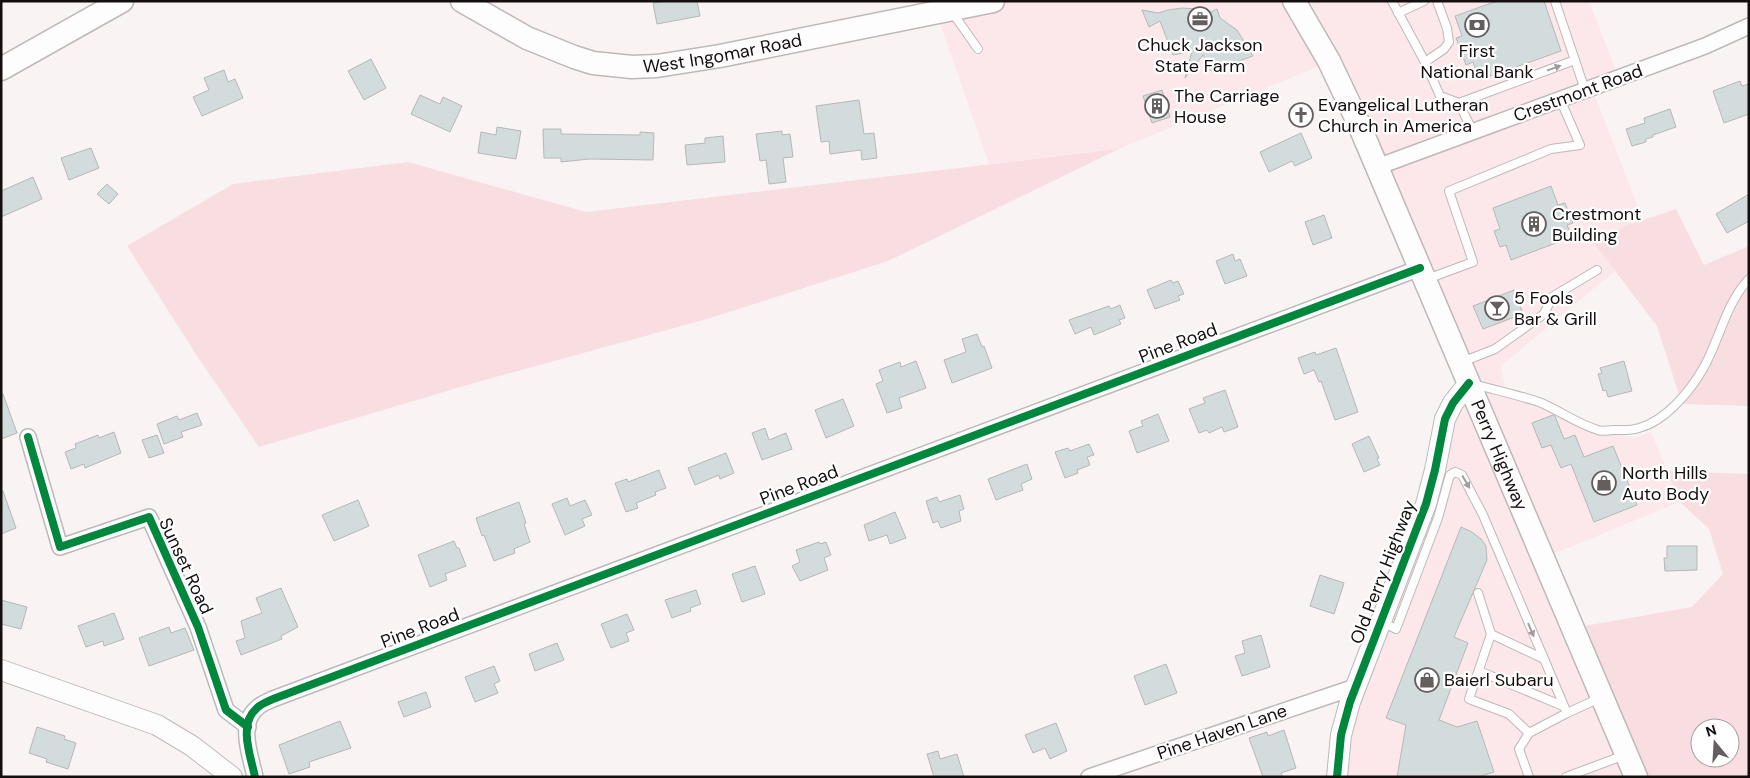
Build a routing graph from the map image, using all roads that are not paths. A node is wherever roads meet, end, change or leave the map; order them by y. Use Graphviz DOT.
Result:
graph roads {
  1 [pos="122,1"];
  2 [pos="462,1"];
  3 [pos="993,1"];
  4 [pos="1294,1"];
  5 [pos="1392,1"];
  6 [pos="1424,1"];
  7 [pos="1437,1"];
  8 [pos="1555,1"];
  9 [pos="950,10"];
  10 [pos="1398,13"];
  11 [pos="1749,26"];
  12 [pos="978,49"];
  13 [pos="1575,60"];
  14 [pos="1425,62"];
  15 [pos="1,69"];
  16 [pos="1585,90"];
  17 [pos="1560,99"];
  18 [pos="1459,103"];
  19 [pos="1473,132"];
  20 [pos="1377,167"];
  21 [pos="1597,270"];
  22 [pos="1422,273"];
  23 [pos="1749,279"];
  24 [pos="1464,373"];
  25 [pos="28,436"];
  26 [pos="1478,593"];
  27 [pos="1380,622"];
  28 [pos="1491,634"];
  29 [pos="1544,659"];
  30 [pos="1,670"];
  31 [pos="1479,671"];
  32 [pos="1355,687"];
  33 [pos="1602,698"];
  34 [pos="1565,709"];
  35 [pos="248,727"];
  36 [pos="1529,733"];
  37 [pos="1627,755"];
  38 [pos="232,777"];
  39 [pos="255,777"];
  40 [pos="1089,777"];
  41 [pos="1337,777"];
  42 [pos="1529,777"];
  43 [pos="1566,777"];
  44 [pos="1636,777"];
  1 -- 15 [label="main road"];
  2 -- 9 [label="main road, West Ingomar Road"];
  3 -- 9 [label="main road, West Ingomar Road"];
  4 -- 20 [label="main road, Perry Highway"];
  5 -- 10 [label="lane"];
  6 -- 10 [label="lane"];
  7 -- 14 [label="lane"];
  8 -- 13 [label="lane"];
  9 -- 12 [label="lane"];
  10 -- 14 [label="lane"];
  11 -- 16 [label="street, Crestmont Road"];
  13 -- 16 [label="lane"];
  18 -- 13 [label="lane, one-way"];
  14 -- 18 [label="lane"];
  16 -- 17 [label="street, Crestmont Road"];
  17 -- 19 [label="street, Crestmont Road"];
  17 -- 22 [label="lane"];
  18 -- 19 [label="lane"];
  19 -- 20 [label="street, Crestmont Road"];
  20 -- 22 [label="main road, Perry Highway"];
  21 -- 24 [label="lane"];
  22 -- 24 [label="main road, Perry Highway"];
  22 -- 35 [label="street, Pine Road"];
  23 -- 24 [label="lane"];
  24 -- 27 [label="street, Old Perry Highway"];
  24 -- 33 [label="main road, Perry Highway"];
  25 -- 35 [label="street, Sunset Road"];
  26 -- 28 [label="lane"];
  27 -- 29 [label="lane, one-way"];
  27 -- 32 [label="street, Old Perry Highway"];
  28 -- 29 [label="lane"];
  28 -- 31 [label="lane"];
  29 -- 34 [label="lane"];
  30 -- 38 [label="street"];
  31 -- 34 [label="lane"];
  31 -- 36 [label="lane"];
  32 -- 40 [label="street, Pine Haven Lane"];
  32 -- 41 [label="street, Old Perry Highway"];
  33 -- 34 [label="lane"];
  33 -- 37 [label="main road, Perry Highway"];
  34 -- 36 [label="lane"];
  35 -- 39 [label="street"];
  36 -- 42 [label="lane"];
  37 -- 43 [label="lane"];
  37 -- 44 [label="main road, Perry Highway"];
}
